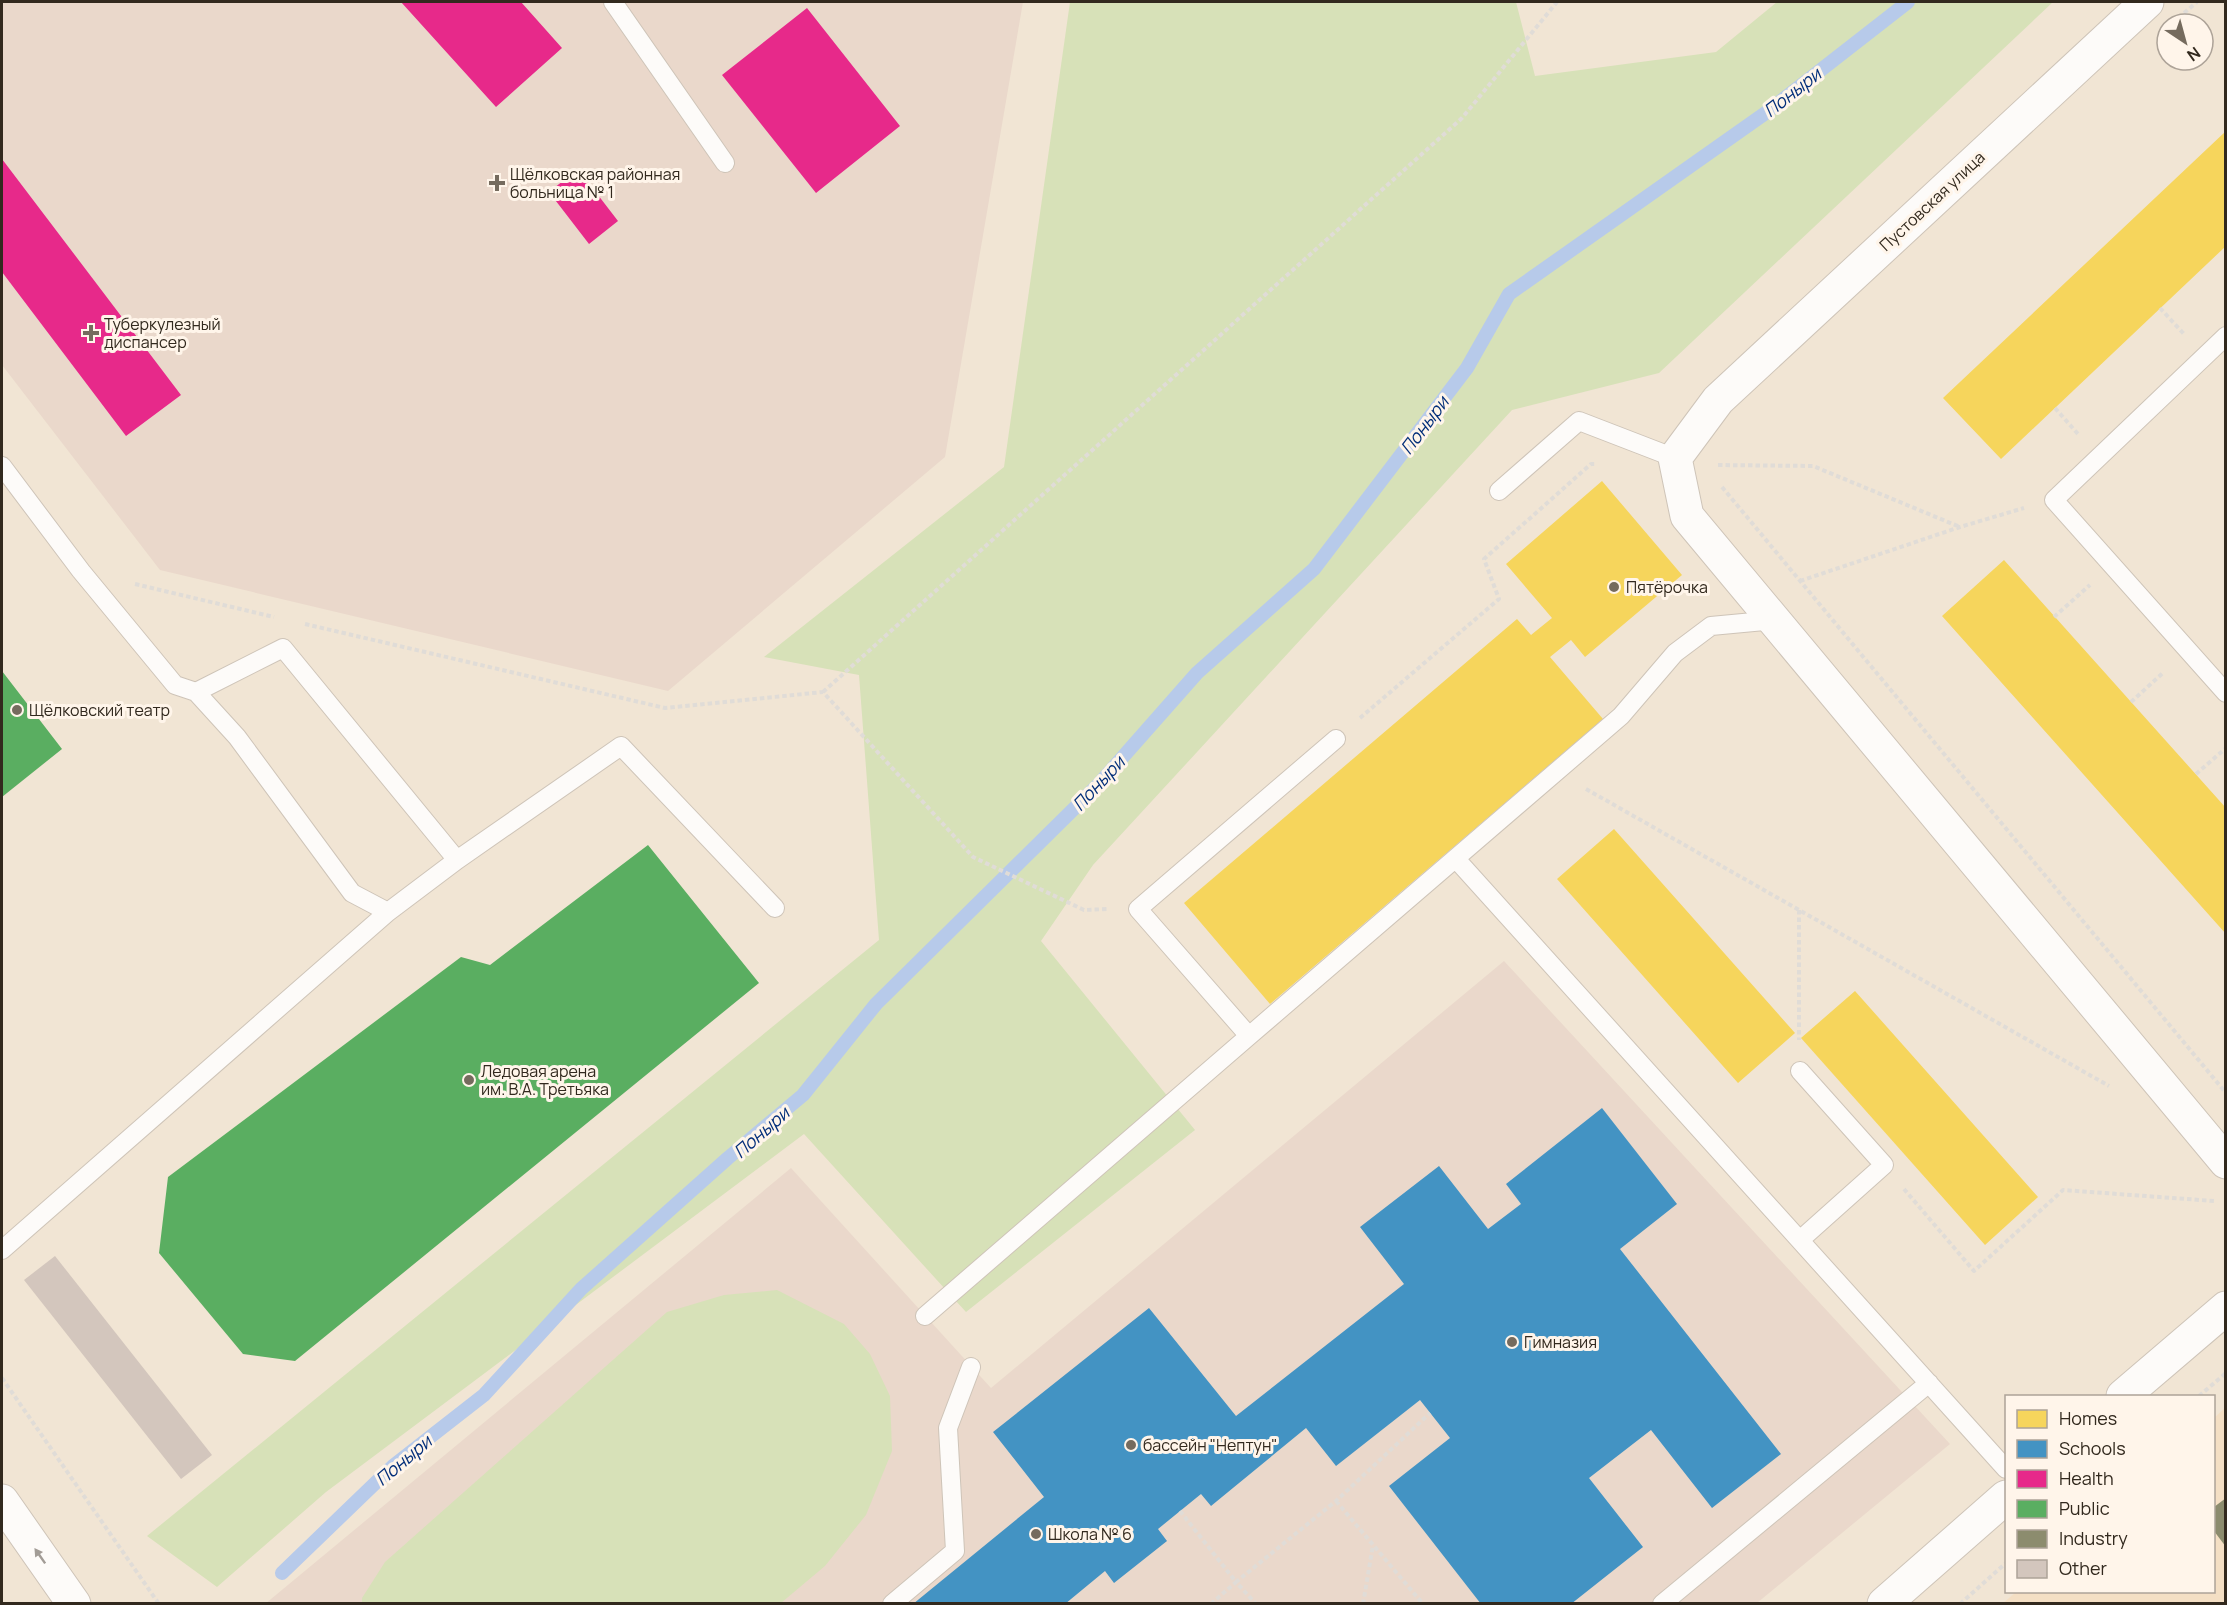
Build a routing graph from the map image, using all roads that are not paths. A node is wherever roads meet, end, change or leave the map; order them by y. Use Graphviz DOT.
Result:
graph roads {
  1 [pos="613,2"];
  2 [pos="2147,2"];
  3 [pos="724,163"];
  4 [pos="2226,336"];
  5 [pos="1690,462"];
  6 [pos="2,466"];
  7 [pos="1499,491"];
  8 [pos="1775,620"];
  9 [pos="196,693"];
  10 [pos="2226,693"];
  11 [pos="1336,738"];
  12 [pos="1456,859"];
  13 [pos="457,860"];
  14 [pos="775,908"];
  15 [pos="388,912"];
  16 [pos="1249,1036"];
  17 [pos="1800,1071"];
  18 [pos="2226,1162"];
  19 [pos="1800,1240"];
  20 [pos="2,1250"];
  21 [pos="2226,1308"];
  22 [pos="925,1316"];
  23 [pos="971,1367"];
  24 [pos="1929,1383"];
  25 [pos="2124,1395"];
  26 [pos="2005,1467"];
  27 [pos="2005,1499"];
  28 [pos="2,1501"];
  29 [pos="74,1604"];
  30 [pos="891,1604"];
  31 [pos="1662,1604"];
  32 [pos="1884,1604"];
  1 -- 3 [label="lane"];
  2 -- 5 [label="street, Пустовская улица"];
  4 -- 10 [label="lane"];
  5 -- 7 [label="lane"];
  5 -- 8 [label="street"];
  6 -- 9 [label="lane"];
  8 -- 12 [label="lane"];
  8 -- 18 [label="street"];
  9 -- 13 [label="lane"];
  9 -- 15 [label="lane"];
  11 -- 16 [label="lane"];
  12 -- 16 [label="lane"];
  12 -- 19 [label="lane"];
  13 -- 14 [label="lane"];
  13 -- 15 [label="lane"];
  15 -- 20 [label="lane"];
  16 -- 22 [label="lane"];
  17 -- 19 [label="lane"];
  19 -- 24 [label="lane"];
  21 -- 25 [label="street"];
  23 -- 30 [label="lane"];
  24 -- 26 [label="lane"];
  24 -- 31 [label="lane"];
  27 -- 32 [label="street"];
  29 -- 28 [label="street, one-way"];
}
